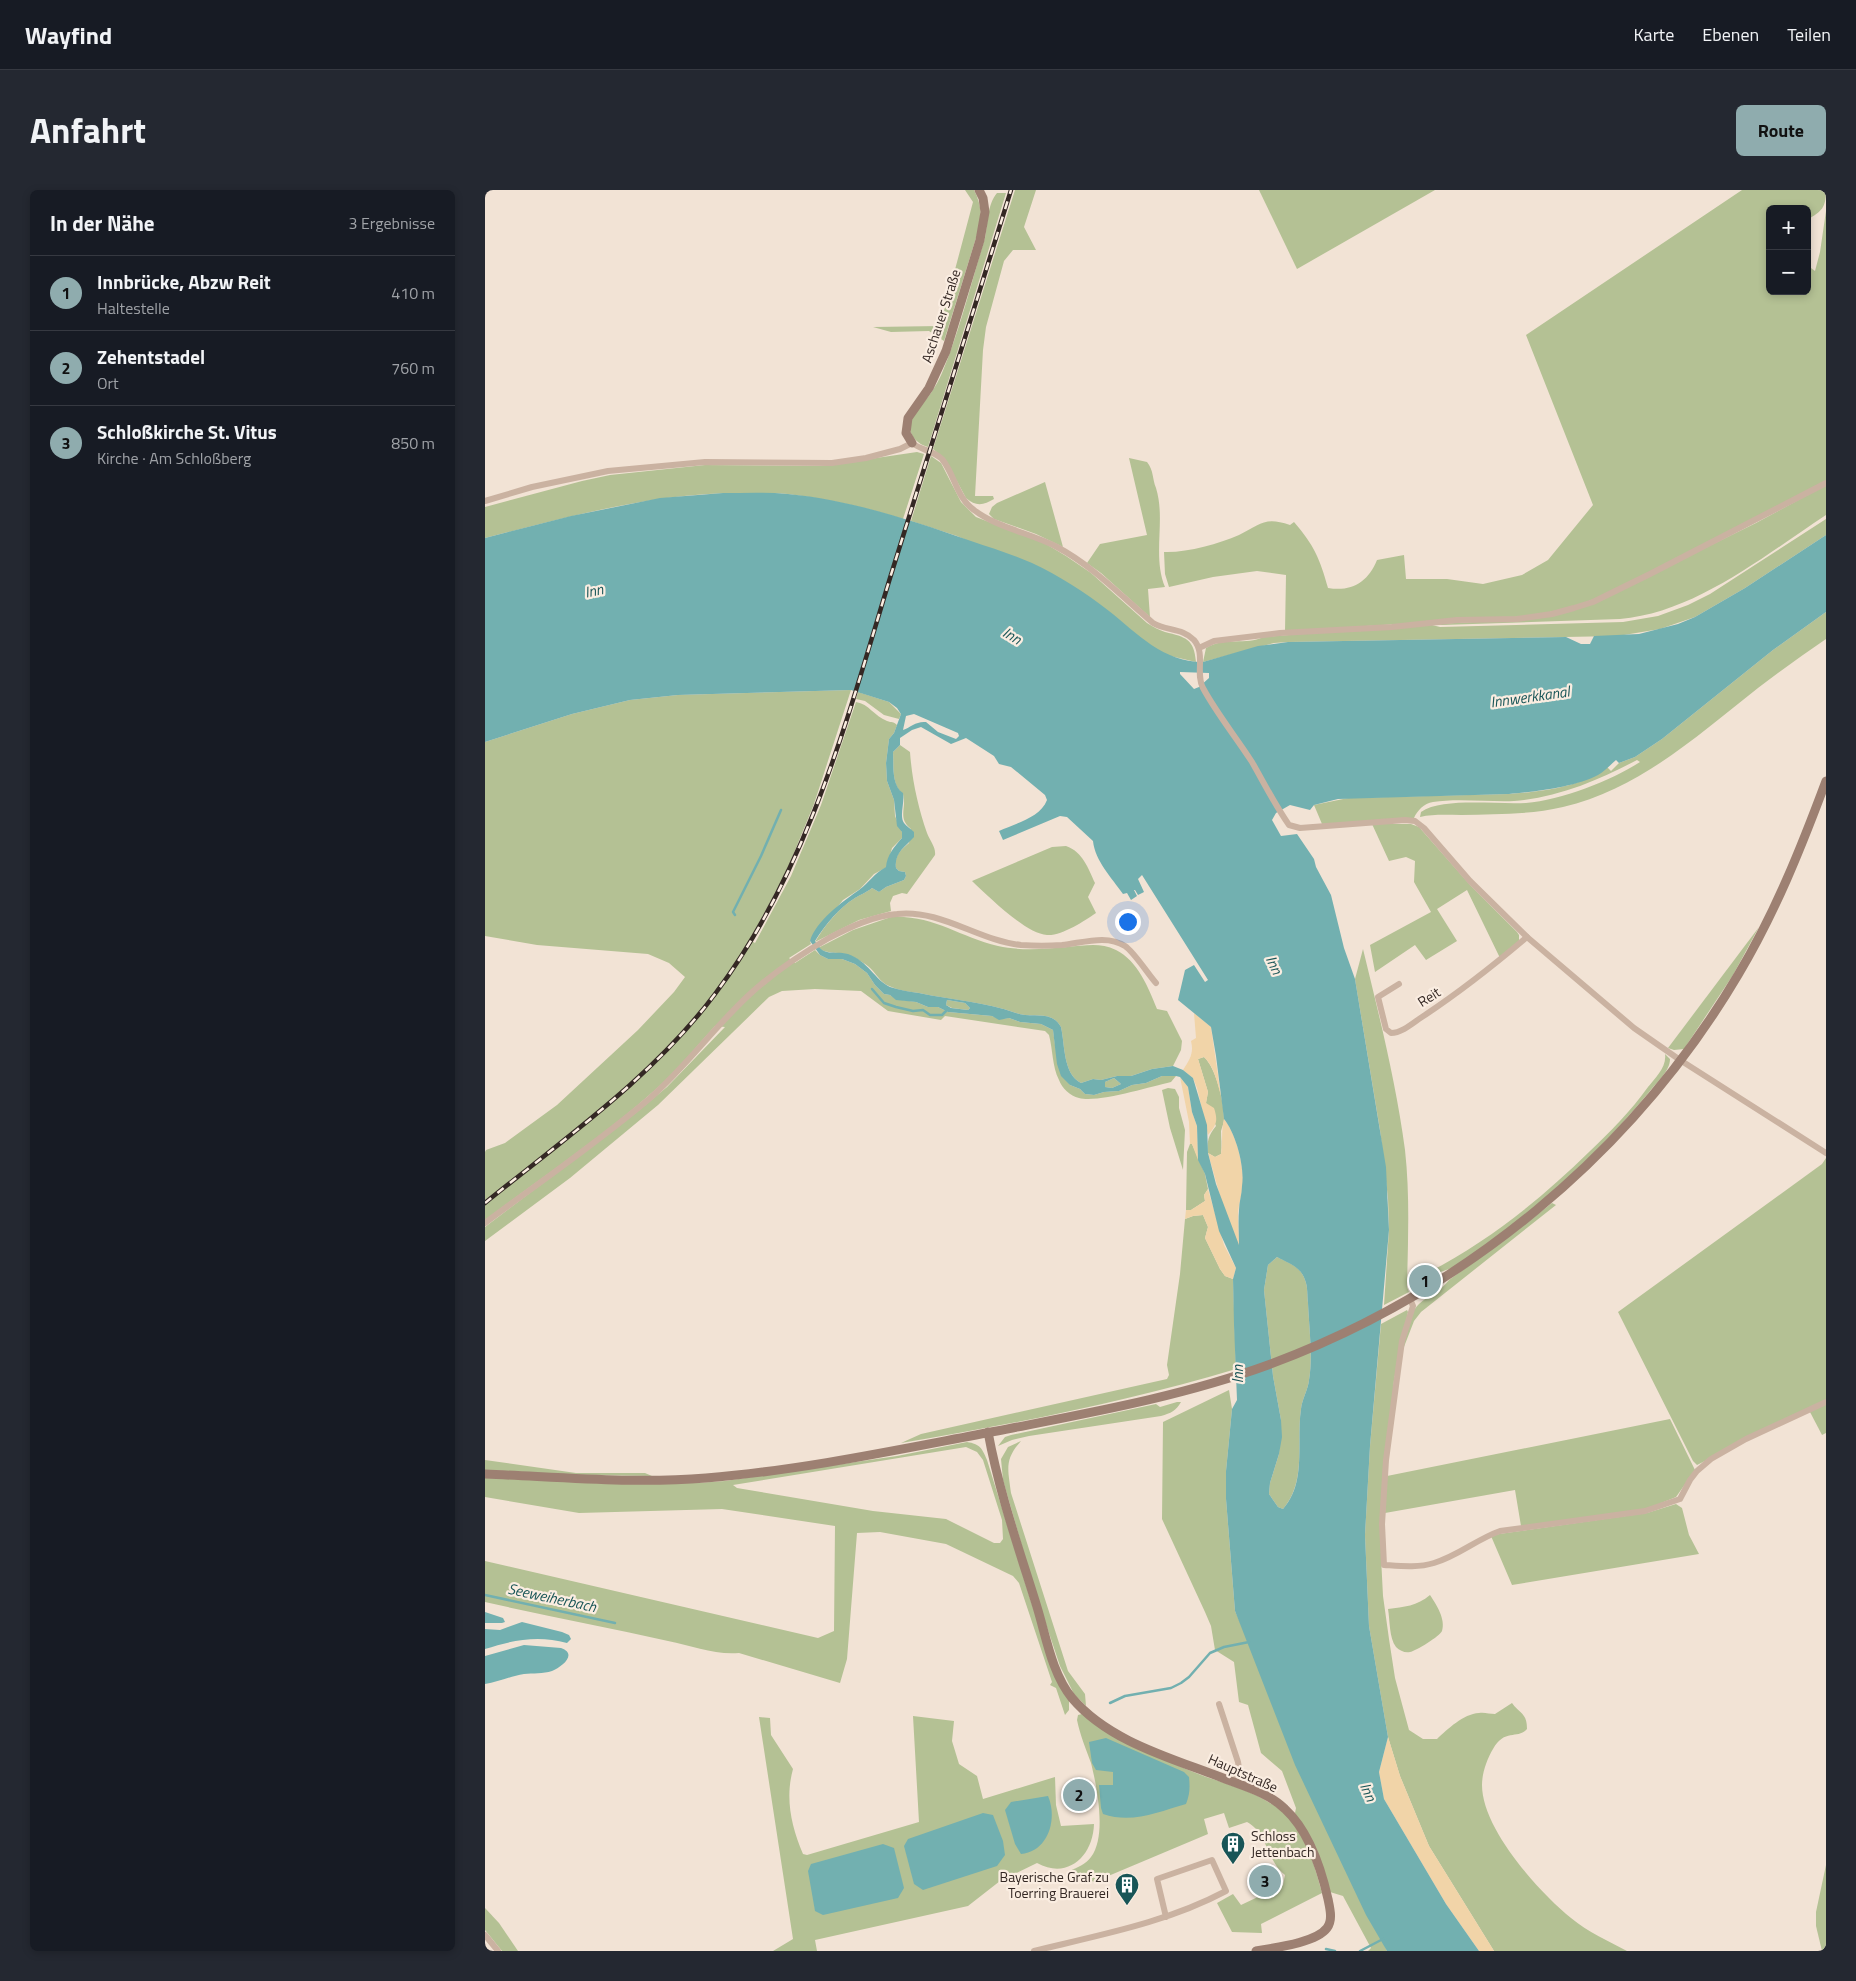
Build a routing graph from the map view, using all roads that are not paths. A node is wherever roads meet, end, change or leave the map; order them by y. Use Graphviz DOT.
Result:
graph roads {
  1 [pos="979,190"];
  2 [pos="911,443"];
  3 [pos="1826,483"];
  4 [pos="485,501"];
  5 [pos="1199,648"];
  6 [pos="1826,781"];
  7 [pos="1527,937"];
  8 [pos="1156,983"];
  9 [pos="1399,984"];
  10 [pos="1681,1060"];
  11 [pos="1826,1153"];
  12 [pos="485,1223"];
  13 [pos="1410,1299"];
  14 [pos="1826,1402"];
  15 [pos="988,1432"];
  16 [pos="485,1474"];
  17 [pos="1219,1704"];
  18 [pos="1234,1782"];
  19 [pos="1166,1917"];
  20 [pos="485,1936"];
  21 [pos="498,1951"];
  22 [pos="1035,1951"];
  23 [pos="1256,1951"];
  1 -- 2 [label="street, Aschauer Straße"];
  2 -- 4 [label="street"];
  2 -- 5 [label="street"];
  3 -- 5 [label="street"];
  5 -- 7 [label="street"];
  6 -- 10 [label="street"];
  7 -- 9 [label="street, Reit"];
  7 -- 10 [label="street"];
  8 -- 12 [label="street"];
  10 -- 11 [label="street"];
  10 -- 13 [label="street"];
  13 -- 14 [label="street"];
  13 -- 15 [label="street"];
  15 -- 16 [label="street"];
  15 -- 18 [label="street, Hauptstraße"];
  17 -- 18 [label="street"];
  18 -- 23 [label="street, Hauptstraße"];
  19 -- 19 [label="street"];
  19 -- 22 [label="street"];
  20 -- 21 [label="street"];
}
